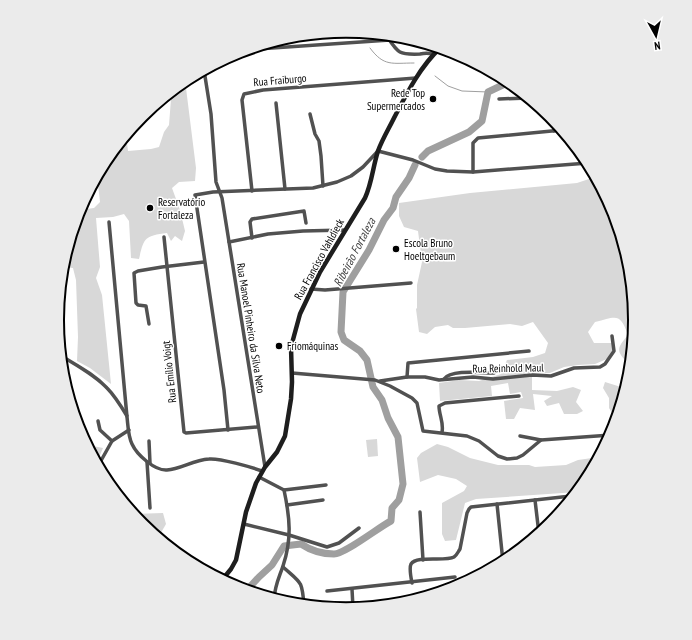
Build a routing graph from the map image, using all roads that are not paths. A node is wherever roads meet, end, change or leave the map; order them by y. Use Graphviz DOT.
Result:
graph roads {
  1 [pos="385,40"];
  2 [pos="391,41"];
  3 [pos="273,48"];
  4 [pos="433,54"];
  5 [pos="205,76"];
  6 [pos="416,78"];
  7 [pos="521,98"];
  8 [pos="499,99"];
  9 [pos="276,103"];
  10 [pos="310,114"];
  11 [pos="554,131"];
  12 [pos="378,151"];
  13 [pos="580,164"];
  14 [pos="473,172"];
  15 [pos="323,186"];
  16 [pos="285,189"];
  17 [pos="252,191"];
  18 [pos="220,192"];
  19 [pos="109,222"];
  20 [pos="306,223"];
  21 [pos="346,230"];
  22 [pos="164,237"];
  23 [pos="252,238"];
  24 [pos="229,242"];
  25 [pos="204,262"];
  26 [pos="167,266"];
  27 [pos="411,283"];
  28 [pos="311,289"];
  29 [pos="149,324"];
  30 [pos="612,336"];
  31 [pos="529,351"];
  32 [pos="66,359"];
  33 [pos="292,373"];
  34 [pos="494,373"];
  35 [pos="407,377"];
  36 [pos="444,379"];
  37 [pos="376,381"];
  38 [pos="518,396"];
  39 [pos="127,417"];
  40 [pos="98,421"];
  41 [pos="258,427"];
  42 [pos="129,430"];
  43 [pos="228,430"];
  44 [pos="442,432"];
  45 [pos="520,436"];
  46 [pos="603,436"];
  47 [pos="541,440"];
  48 [pos="112,441"];
  49 [pos="149,441"];
  50 [pos="101,460"];
  51 [pos="148,462"];
  52 [pos="263,469"];
  53 [pos="259,477"];
  54 [pos="326,485"];
  55 [pos="284,490"];
  56 [pos="566,497"];
  57 [pos="323,500"];
  58 [pos="535,500"];
  59 [pos="498,504"];
  60 [pos="287,505"];
  61 [pos="150,508"];
  62 [pos="420,512"];
  63 [pos="244,524"];
  64 [pos="538,526"];
  65 [pos="359,528"];
  66 [pos="289,537"];
  67 [pos="502,554"];
  68 [pos="423,560"];
  69 [pos="283,567"];
  70 [pos="226,575"];
  71 [pos="456,577"];
  72 [pos="412,583"];
  73 [pos="352,589"];
  74 [pos="327,591"];
  75 [pos="274,592"];
  76 [pos="303,599"];
  77 [pos="353,602"];
  1 -- 3 [label="street"];
  2 -- 4 [label="street"];
  4 -- 6 [label="main road, Rua Francisco Vahldieck"];
  5 -- 18 [label="street, Rua Manoel Pinheiro da Silva Neto"];
  6 -- 12 [label="main road, Rua Francisco Vahldieck"];
  6 -- 17 [label="street, Rua Fraiburgo"];
  7 -- 8 [label="street"];
  9 -- 16 [label="street"];
  10 -- 15 [label="street"];
  11 -- 14 [label="street"];
  12 -- 14 [label="street"];
  12 -- 15 [label="street"];
  12 -- 21 [label="main road, Rua Francisco Vahldieck"];
  13 -- 14 [label="street"];
  15 -- 16 [label="street"];
  16 -- 17 [label="street"];
  17 -- 18 [label="street"];
  18 -- 24 [label="street, Rua Manoel Pinheiro da Silva Neto"];
  18 -- 25 [label="street"];
  19 -- 39 [label="street"];
  20 -- 23 [label="street"];
  21 -- 23 [label="street"];
  21 -- 28 [label="main road, Rua Francisco Vahldieck"];
  22 -- 26 [label="street, Rua Emílio Voigt"];
  23 -- 24 [label="street"];
  24 -- 41 [label="street, Rua Manoel Pinheiro da Silva Neto"];
  25 -- 26 [label="street"];
  25 -- 43 [label="street"];
  26 -- 29 [label="street"];
  26 -- 43 [label="street, Rua Emílio Voigt"];
  27 -- 28 [label="street"];
  28 -- 33 [label="main road, Rua Francisco Vahldieck"];
  30 -- 36 [label="street, Rua Reinhold Maul"];
  31 -- 35 [label="street"];
  32 -- 39 [label="street"];
  33 -- 37 [label="street, Rua Reinhold Maul"];
  33 -- 52 [label="main road, Rua Francisco Vahldieck"];
  34 -- 36 [label="street"];
  35 -- 36 [label="street, Rua Reinhold Maul"];
  35 -- 37 [label="street, Rua Reinhold Maul"];
  37 -- 44 [label="street"];
  38 -- 44 [label="street"];
  39 -- 42 [label="street"];
  40 -- 48 [label="street"];
  41 -- 43 [label="street, Rua Emílio Voigt"];
  41 -- 52 [label="street, Rua Manoel Pinheiro da Silva Neto"];
  42 -- 48 [label="street"];
  42 -- 51 [label="street"];
  44 -- 47 [label="street"];
  45 -- 47 [label="street"];
  46 -- 47 [label="street"];
  48 -- 50 [label="street"];
  49 -- 51 [label="street"];
  51 -- 52 [label="street"];
  51 -- 61 [label="street"];
  52 -- 53 [label="main road, Rua Francisco Vahldieck"];
  53 -- 55 [label="street"];
  53 -- 63 [label="main road, Rua Francisco Vahldieck"];
  54 -- 55 [label="street"];
  55 -- 60 [label="street"];
  56 -- 58 [label="street"];
  57 -- 60 [label="street"];
  58 -- 59 [label="street"];
  58 -- 64 [label="street"];
  59 -- 67 [label="street"];
  59 -- 68 [label="street"];
  60 -- 66 [label="street"];
  62 -- 68 [label="street"];
  63 -- 66 [label="street"];
  63 -- 70 [label="main road, Rua Francisco Vahldieck"];
  65 -- 66 [label="street"];
  66 -- 69 [label="street"];
  68 -- 72 [label="street"];
  69 -- 75 [label="street"];
  69 -- 76 [label="street"];
  71 -- 72 [label="street"];
  72 -- 73 [label="street"];
  73 -- 74 [label="street"];
  73 -- 77 [label="street"];
}
